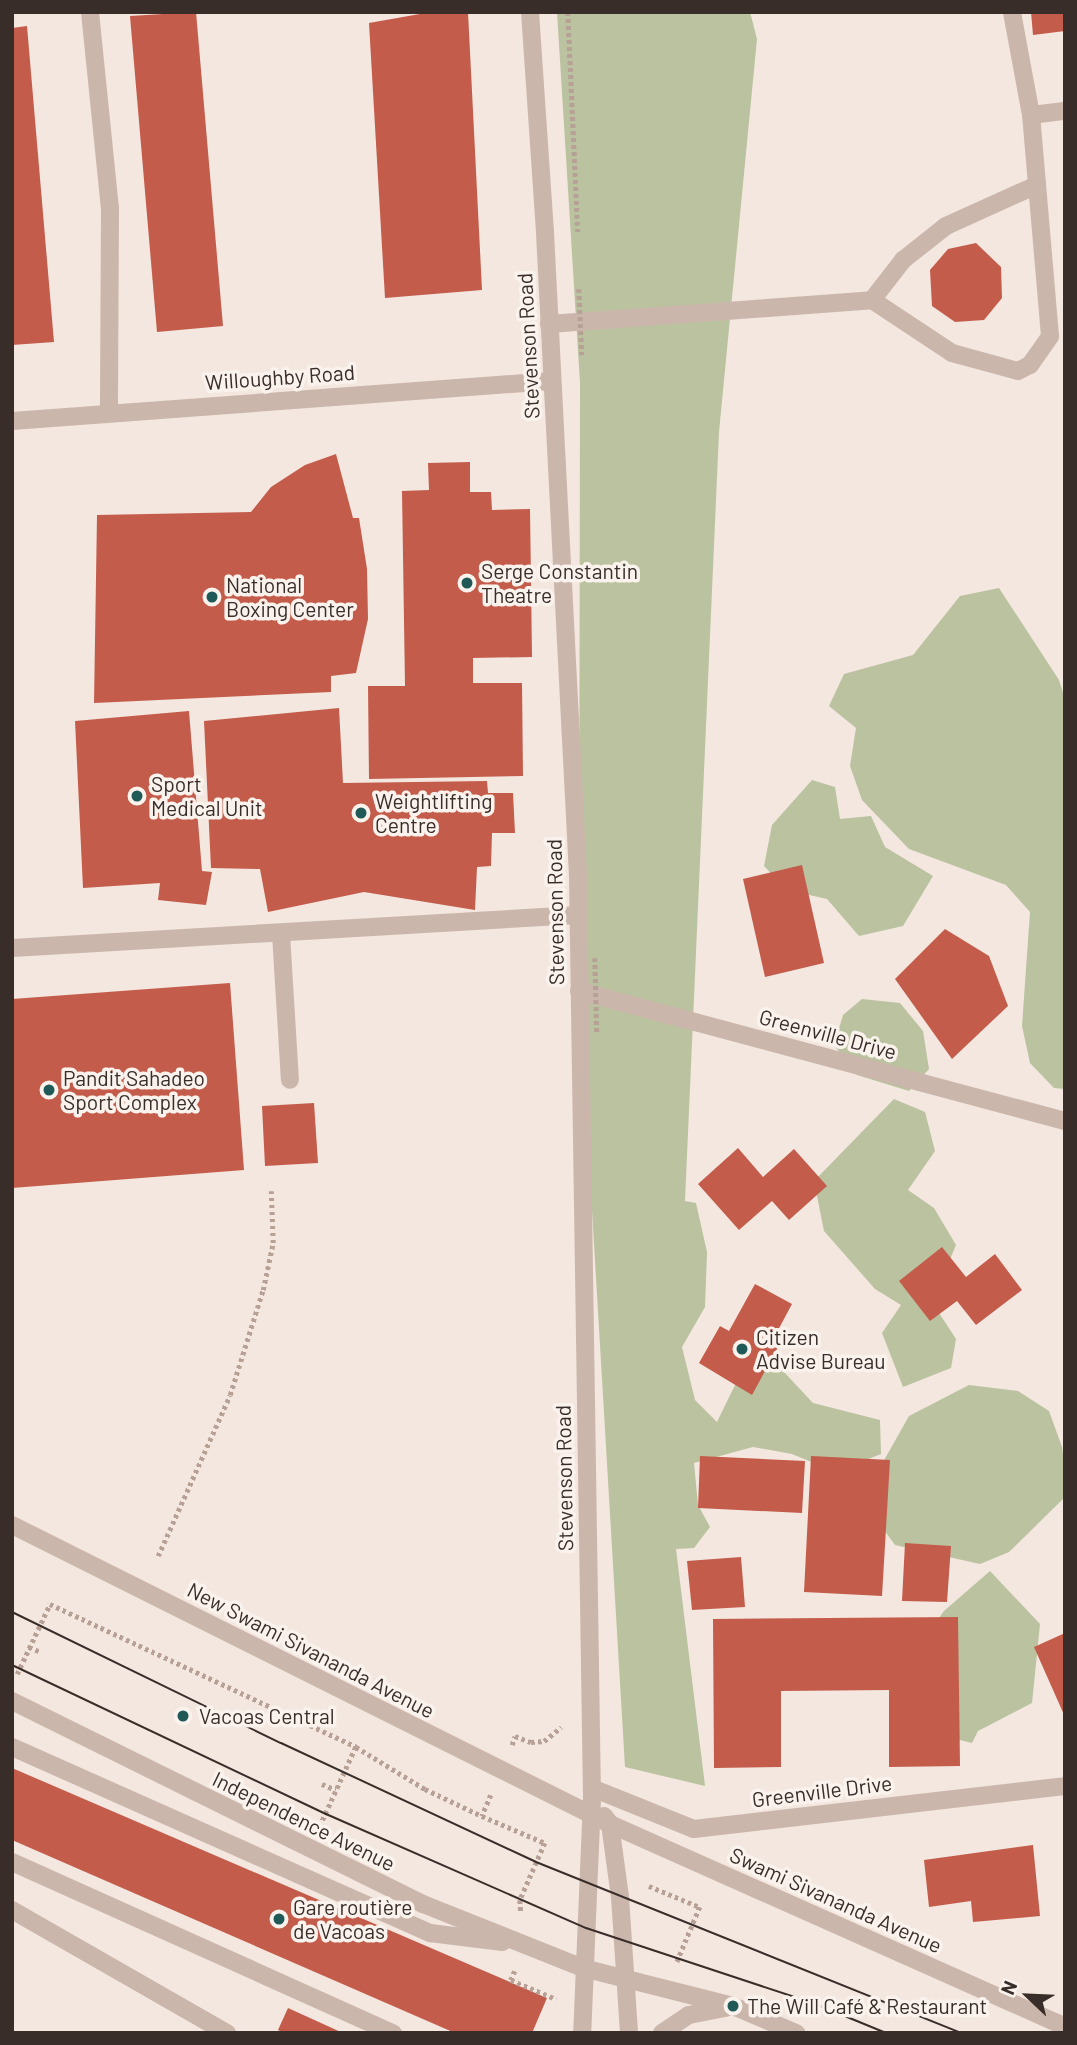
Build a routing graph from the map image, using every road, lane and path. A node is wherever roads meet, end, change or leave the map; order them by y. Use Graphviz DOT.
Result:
graph roads {
  1 [pos="90,12"];
  2 [pos="530,12"];
  3 [pos="568,12"];
  4 [pos="1012,12"];
  5 [pos="1065,111"];
  6 [pos="1031,115"];
  7 [pos="1037,185"];
  8 [pos="578,235"];
  9 [pos="579,276"];
  10 [pos="872,300"];
  11 [pos="550,324"];
  12 [pos="582,355"];
  13 [pos="552,381"];
  14 [pos="109,411"];
  15 [pos="12,421"];
  16 [pos="577,915"];
  17 [pos="281,934"];
  18 [pos="12,948"];
  19 [pos="595,958"];
  20 [pos="579,991"];
  21 [pos="597,1033"];
  22 [pos="290,1080"];
  23 [pos="1065,1121"];
  24 [pos="271,1191"];
  25 [pos="12,1525"];
  26 [pos="158,1556"];
  27 [pos="29,1647"];
  28 [pos="41,1652"];
  29 [pos="12,1685"];
  30 [pos="12,1700"];
  31 [pos="565,1724"];
  32 [pos="12,1746"];
  33 [pos="356,1747"];
  34 [pos="501,1772"];
  35 [pos="322,1784"];
  36 [pos="1065,1786"];
  37 [pos="336,1790"];
  38 [pos="591,1800"];
  39 [pos="482,1816"];
  40 [pos="610,1824"];
  41 [pos="317,1832"];
  42 [pos="662,1847"];
  43 [pos="12,1862"];
  44 [pos="12,1910"];
  45 [pos="526,1945"];
  46 [pos="583,1968"];
  47 [pos="626,1978"];
  48 [pos="667,1989"];
  49 [pos="733,2007"];
  50 [pos="556,2011"];
  51 [pos="1065,2027"];
  52 [pos="227,2033"];
  53 [pos="393,2033"];
  54 [pos="582,2033"];
  55 [pos="629,2033"];
  56 [pos="662,2033"];
  57 [pos="796,2033"];
  1 -- 14 [label="street"];
  2 -- 11 [label="street, Stevenson Road"];
  3 -- 8 [label="path"];
  4 -- 6 [label="street"];
  5 -- 6 [label="street"];
  6 -- 7 [label="street"];
  7 -- 10 [label="street"];
  7 -- 10 [label="street"];
  9 -- 12 [label="path, bridge"];
  10 -- 11 [label="street"];
  11 -- 13 [label="street, Stevenson Road"];
  13 -- 14 [label="street, Willoughby Road"];
  13 -- 16 [label="street, Stevenson Road"];
  14 -- 15 [label="street, Willoughby Road"];
  16 -- 17 [label="street"];
  16 -- 20 [label="street, Stevenson Road"];
  17 -- 18 [label="street"];
  17 -- 22 [label="street"];
  19 -- 21 [label="path, bridge"];
  20 -- 23 [label="street, Greenville Drive"];
  20 -- 38 [label="street, Stevenson Road"];
  24 -- 26 [label="path"];
  25 -- 34 [label="street, New Swami Sivananda Avenue"];
  27 -- 28 [label="path"];
  27 -- 29 [label="path"];
  27 -- 33 [label="path"];
  30 -- 45 [label="street, Independence Avenue"];
  31 -- 34 [label="path"];
  32 -- 45 [label="street"];
  33 -- 37 [label="path"];
  33 -- 39 [label="path"];
  34 -- 38 [label="street, New Swami Sivananda Avenue"];
  34 -- 39 [label="path"];
  35 -- 37 [label="path"];
  36 -- 38 [label="street, Greenville Drive"];
  37 -- 41 [label="path"];
  38 -- 40 [label="street"];
  38 -- 46 [label="street, Stevenson Road"];
  39 -- 45 [label="path"];
  40 -- 42 [label="street, Swami Sivananda Avenue"];
  40 -- 47 [label="street"];
  42 -- 48 [label="path"];
  42 -- 51 [label="street, Swami Sivananda Avenue"];
  43 -- 53 [label="street"];
  44 -- 52 [label="street"];
  45 -- 46 [label="street, Independence Avenue"];
  45 -- 50 [label="path"];
  46 -- 47 [label="street"];
  46 -- 54 [label="street, Stevenson Road"];
  47 -- 48 [label="street"];
  47 -- 55 [label="street"];
  48 -- 49 [label="street"];
  49 -- 56 [label="street"];
  49 -- 57 [label="street"];
}
